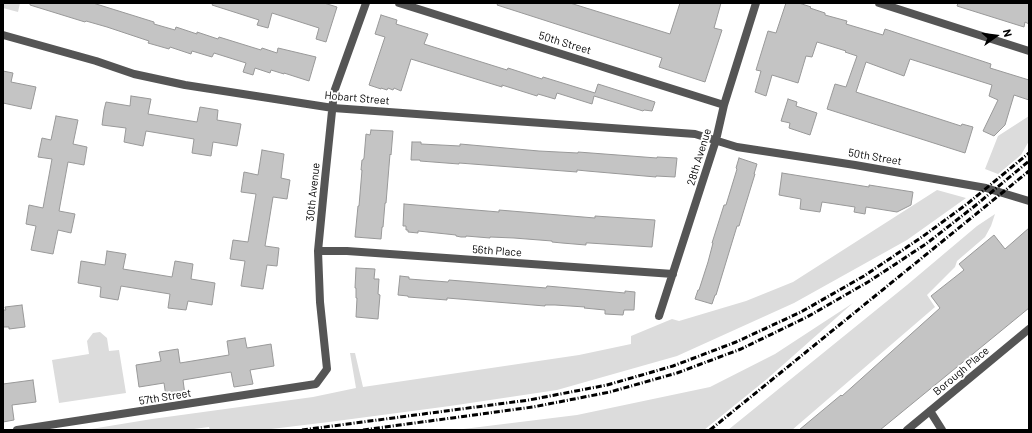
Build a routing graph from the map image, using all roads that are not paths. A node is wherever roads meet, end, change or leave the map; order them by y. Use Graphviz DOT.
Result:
graph roads {
  1 [pos="366,3"];
  2 [pos="399,3"];
  3 [pos="756,3"];
  4 [pos="879,3"];
  5 [pos="3,35"];
  6 [pos="1029,51"];
  7 [pos="724,105"];
  8 [pos="333,108"];
  9 [pos="716,140"];
  10 [pos="1029,202"];
  11 [pos="318,251"];
  12 [pos="673,274"];
  13 [pos="659,316"];
  14 [pos="1029,328"];
  15 [pos="316,384"];
  16 [pos="930,411"];
  17 [pos="17,430"];
  18 [pos="907,430"];
  19 [pos="942,430"];
  1 -- 8 [label="street, 30th Avenue"];
  2 -- 7 [label="street, 50th Street"];
  3 -- 7 [label="street, 28th Avenue"];
  4 -- 6 [label="street"];
  5 -- 8 [label="street, Hobart Street"];
  7 -- 9 [label="street, 28th Avenue"];
  8 -- 9 [label="street, Hobart Street"];
  8 -- 11 [label="street, 30th Avenue"];
  9 -- 10 [label="street, 50th Street"];
  9 -- 12 [label="street, 28th Avenue"];
  11 -- 12 [label="street, 56th Place"];
  11 -- 15 [label="street, 30th Avenue"];
  12 -- 13 [label="street, 28th Avenue"];
  14 -- 16 [label="street, Borough Place"];
  15 -- 17 [label="street, 57th Street"];
  16 -- 18 [label="street, Borough Place"];
  16 -- 19 [label="street"];
}
